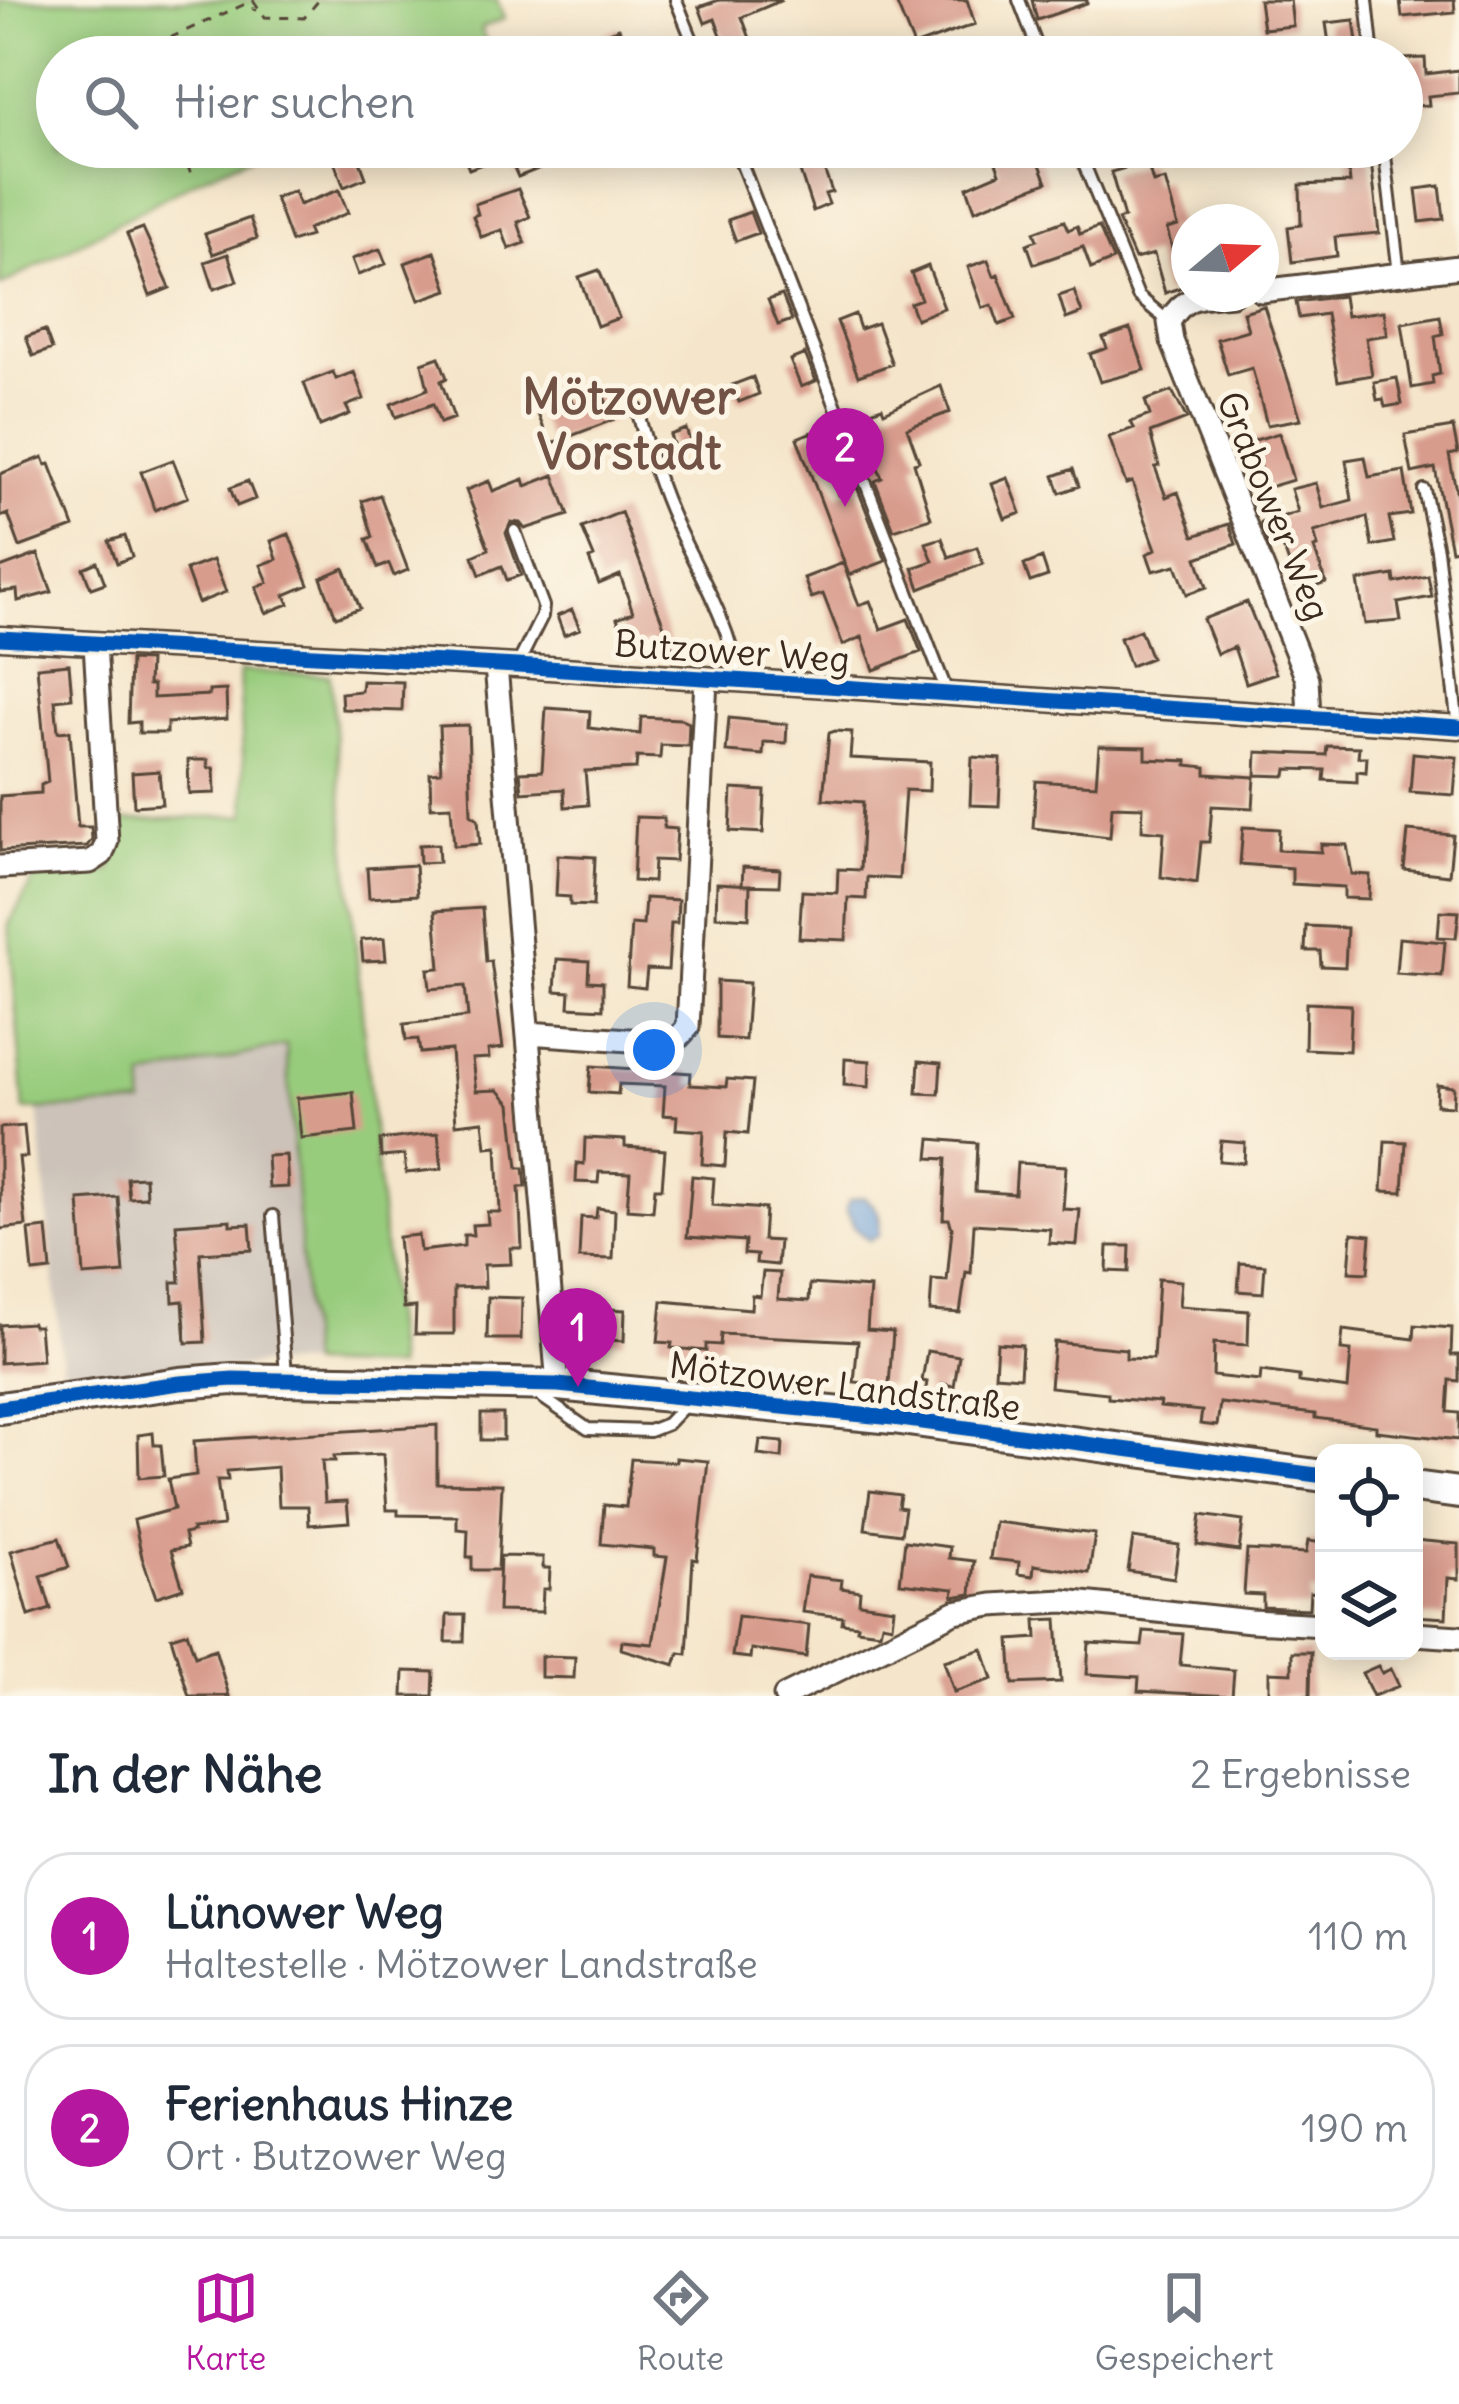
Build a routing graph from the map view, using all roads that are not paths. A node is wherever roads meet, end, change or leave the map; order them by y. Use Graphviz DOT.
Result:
graph roads {
  1 [pos="676,0"];
  2 [pos="1018,0"];
  3 [pos="1366,0"];
  4 [pos="691,36"];
  5 [pos="1033,36"];
  6 [pos="1370,36"];
  7 [pos="743,168"];
  8 [pos="1086,168"];
  9 [pos="1386,168"];
  10 [pos="1459,267"];
  11 [pos="1399,274"];
  12 [pos="1279,289"];
  13 [pos="1174,312"];
  14 [pos="1168,322"];
  15 [pos="637,409"];
  16 [pos="1424,490"];
  17 [pos="515,531"];
  18 [pos="0,638"];
  19 [pos="95,644"];
  20 [pos="506,666"];
  21 [pos="706,680"];
  22 [pos="738,682"];
  23 [pos="948,696"];
  24 [pos="1309,716"];
  25 [pos="1458,727"];
  26 [pos="0,867"];
  27 [pos="528,1033"];
  28 [pos="273,1216"];
  29 [pos="286,1379"];
  30 [pos="524,1384"];
  31 [pos="558,1385"];
  32 [pos="691,1398"];
  33 [pos="0,1408"];
  34 [pos="1315,1475"];
  35 [pos="1423,1488"];
  36 [pos="1459,1493"];
  37 [pos="1315,1625"];
  38 [pos="1423,1635"];
  39 [pos="1459,1637"];
  40 [pos="785,1696"];
  1 -- 4 [label="lane"];
  2 -- 5 [label="lane"];
  3 -- 6 [label="lane"];
  7 -- 23 [label="lane"];
  8 -- 14 [label="lane, Grabower Weg"];
  9 -- 11 [label="lane"];
  10 -- 11 [label="street"];
  11 -- 12 [label="street"];
  13 -- 14 [label="street"];
  14 -- 24 [label="street, Grabower Weg"];
  15 -- 22 [label="lane"];
  16 -- 25 [label="lane"];
  17 -- 20 [label="lane"];
  18 -- 19 [label="street, Butzower Weg"];
  19 -- 20 [label="street, Butzower Weg"];
  19 -- 26 [label="street"];
  20 -- 21 [label="street, Butzower Weg"];
  20 -- 27 [label="street"];
  21 -- 22 [label="street, Butzower Weg"];
  21 -- 27 [label="street, Butzower Weg"];
  22 -- 23 [label="street, Butzower Weg"];
  23 -- 24 [label="street, Butzower Weg"];
  24 -- 25 [label="street, Butzower Weg"];
  27 -- 31 [label="street"];
  28 -- 29 [label="lane"];
  29 -- 30 [label="main road, Mötzower Landstraße"];
  29 -- 33 [label="main road, Mötzower Landstraße"];
  30 -- 31 [label="main road, Mötzower Landstraße"];
  30 -- 32 [label="lane"];
  31 -- 32 [label="main road, Mötzower Landstraße"];
  32 -- 34 [label="main road, Mötzower Landstraße"];
  35 -- 36 [label="main road"];
  37 -- 40 [label="street"];
  38 -- 39 [label="street"];
}
